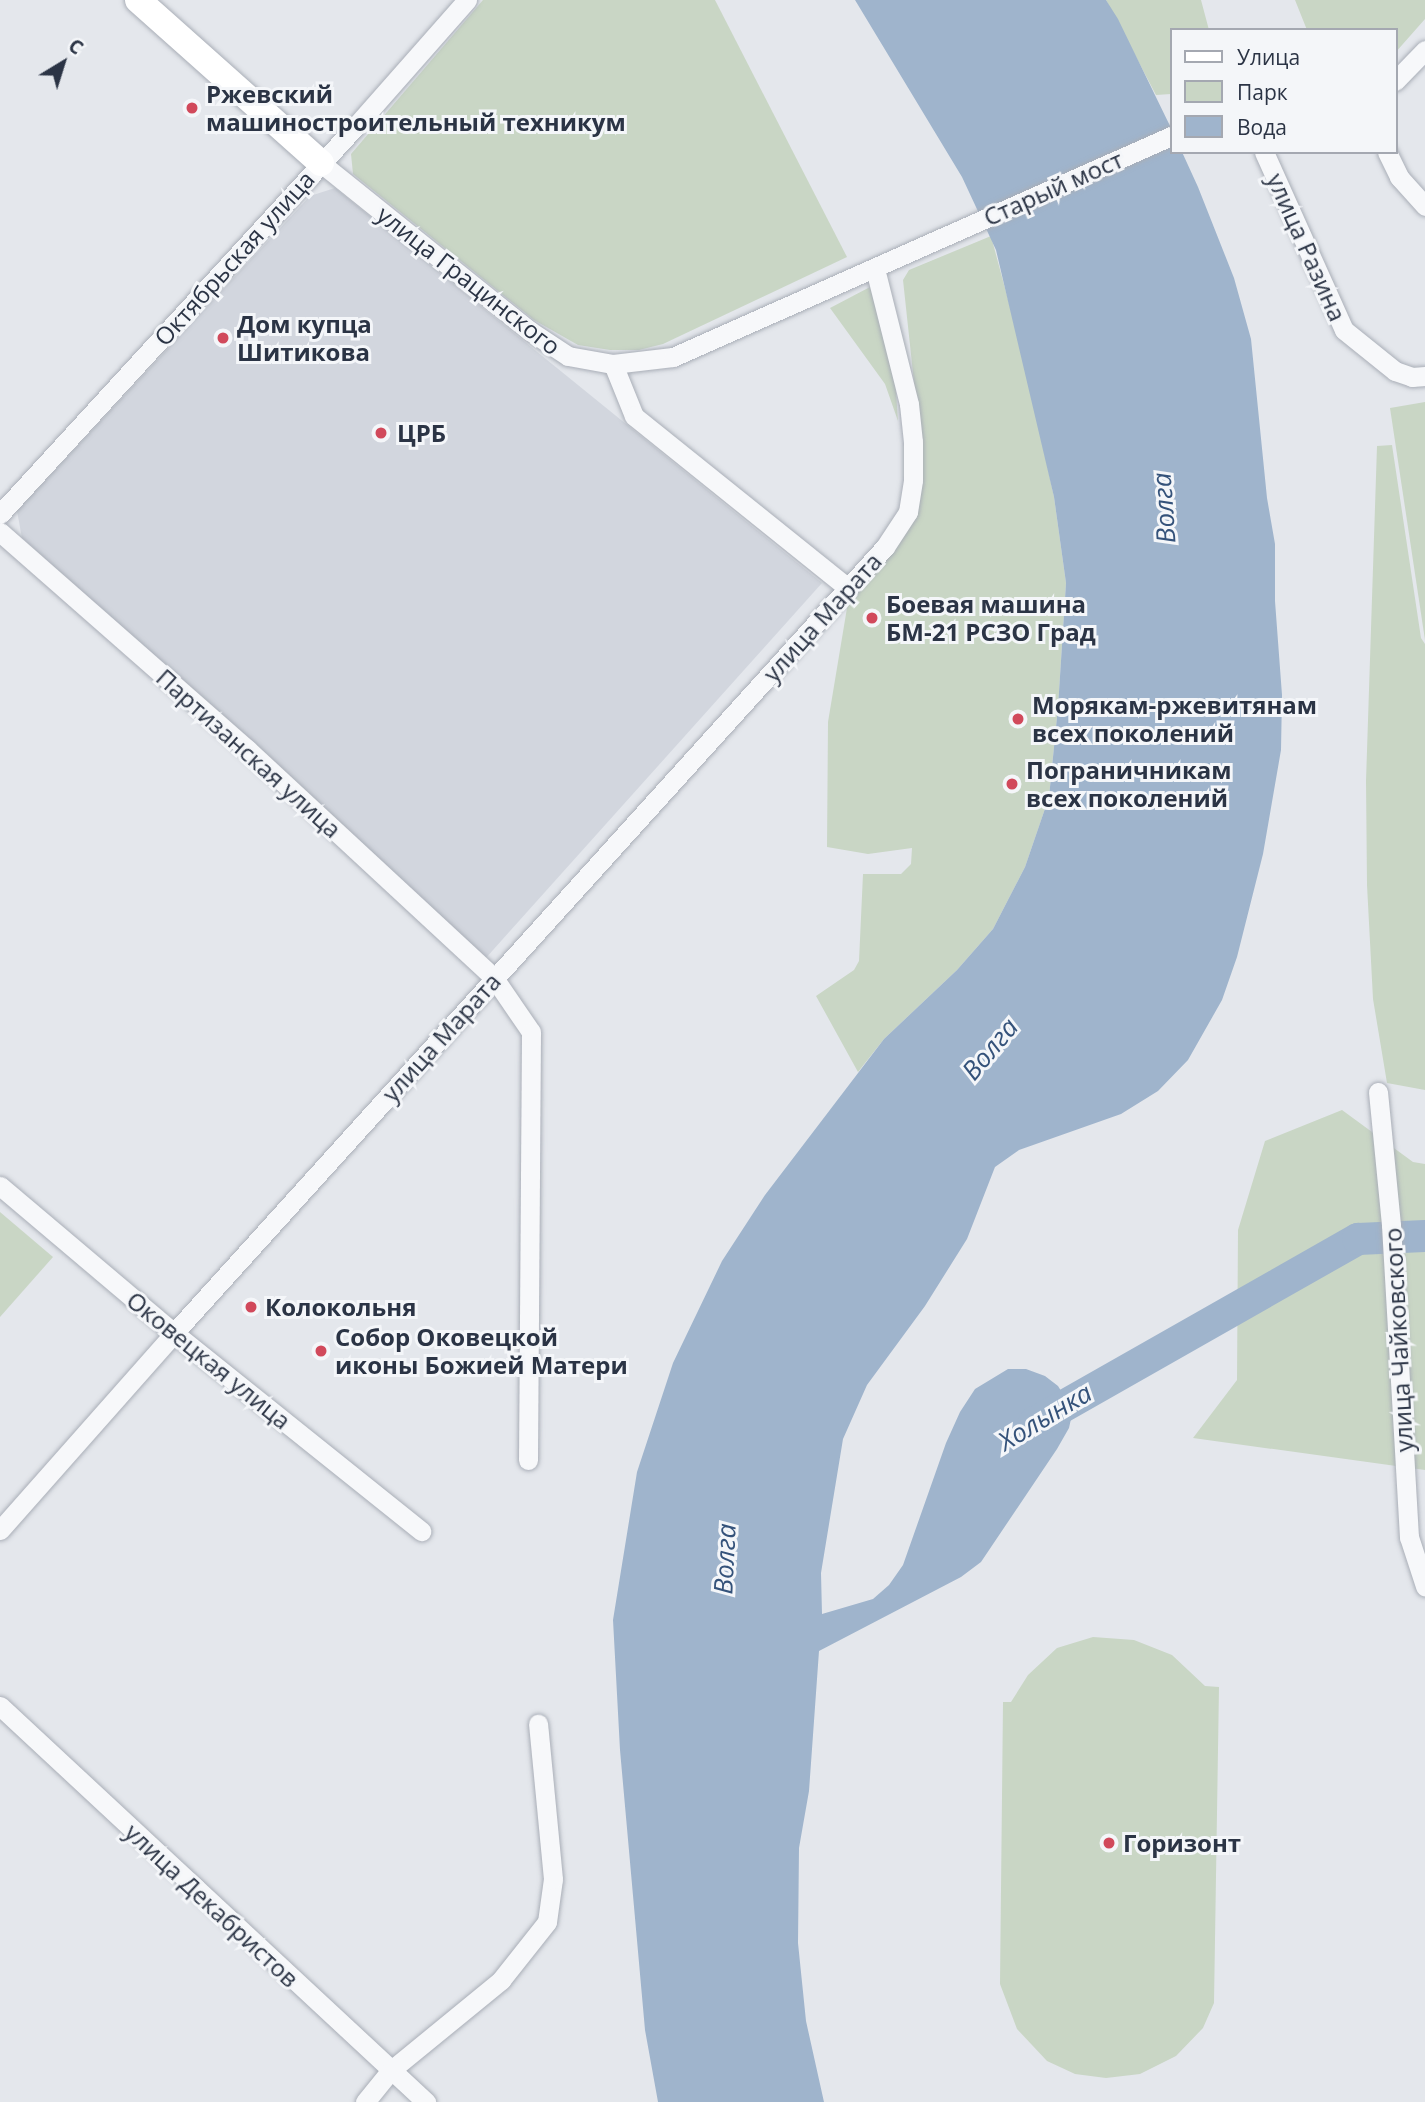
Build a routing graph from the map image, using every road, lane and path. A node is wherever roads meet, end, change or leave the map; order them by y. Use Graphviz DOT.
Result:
graph roads {
  1 [pos="138,0"];
  2 [pos="467,0"];
  3 [pos="1425,50"];
  4 [pos="1397,79"];
  5 [pos="1170,136"];
  6 [pos="1265,154"];
  7 [pos="1388,154"];
  8 [pos="321,163"];
  9 [pos="1425,206"];
  10 [pos="934,240"];
  11 [pos="875,269"];
  12 [pos="613,364"];
  13 [pos="1425,376"];
  14 [pos="0,514"];
  15 [pos="0,532"];
  16 [pos="848,588"];
  17 [pos="494,978"];
  18 [pos="1378,1092"];
  19 [pos="0,1186"];
  20 [pos="174,1333"];
  21 [pos="528,1460"];
  22 [pos="0,1530"];
  23 [pos="421,1531"];
  24 [pos="1425,1586"];
  25 [pos="0,1706"];
  26 [pos="538,1724"];
  27 [pos="390,2071"];
  28 [pos="365,2102"];
  29 [pos="426,2102"];
  1 -- 8 [label="street, улица Грацинского"];
  2 -- 8 [label="street, Октябрьская улица"];
  3 -- 4 [label="street"];
  5 -- 10 [label="street, Старый мост"];
  6 -- 13 [label="street, улица Разина"];
  7 -- 9 [label="street"];
  8 -- 12 [label="street, улица Грацинского"];
  8 -- 14 [label="street, Октябрьская улица"];
  10 -- 11 [label="street, улица Грацинского"];
  11 -- 12 [label="street, улица Грацинского"];
  11 -- 16 [label="street, улица Марата"];
  12 -- 16 [label="street"];
  15 -- 17 [label="street, Партизанская улица"];
  16 -- 17 [label="street, улица Марата"];
  17 -- 20 [label="street, улица Марата"];
  17 -- 21 [label="street, Партизанская улица"];
  18 -- 24 [label="street, улица Чайковского"];
  19 -- 20 [label="street, Оковецкая улица"];
  20 -- 22 [label="street, улица Марата"];
  20 -- 23 [label="street, Оковецкая улица"];
  25 -- 27 [label="street, улица Декабристов"];
  26 -- 27 [label="street"];
  27 -- 28 [label="street"];
  27 -- 29 [label="street, улица Декабристов"];
}
